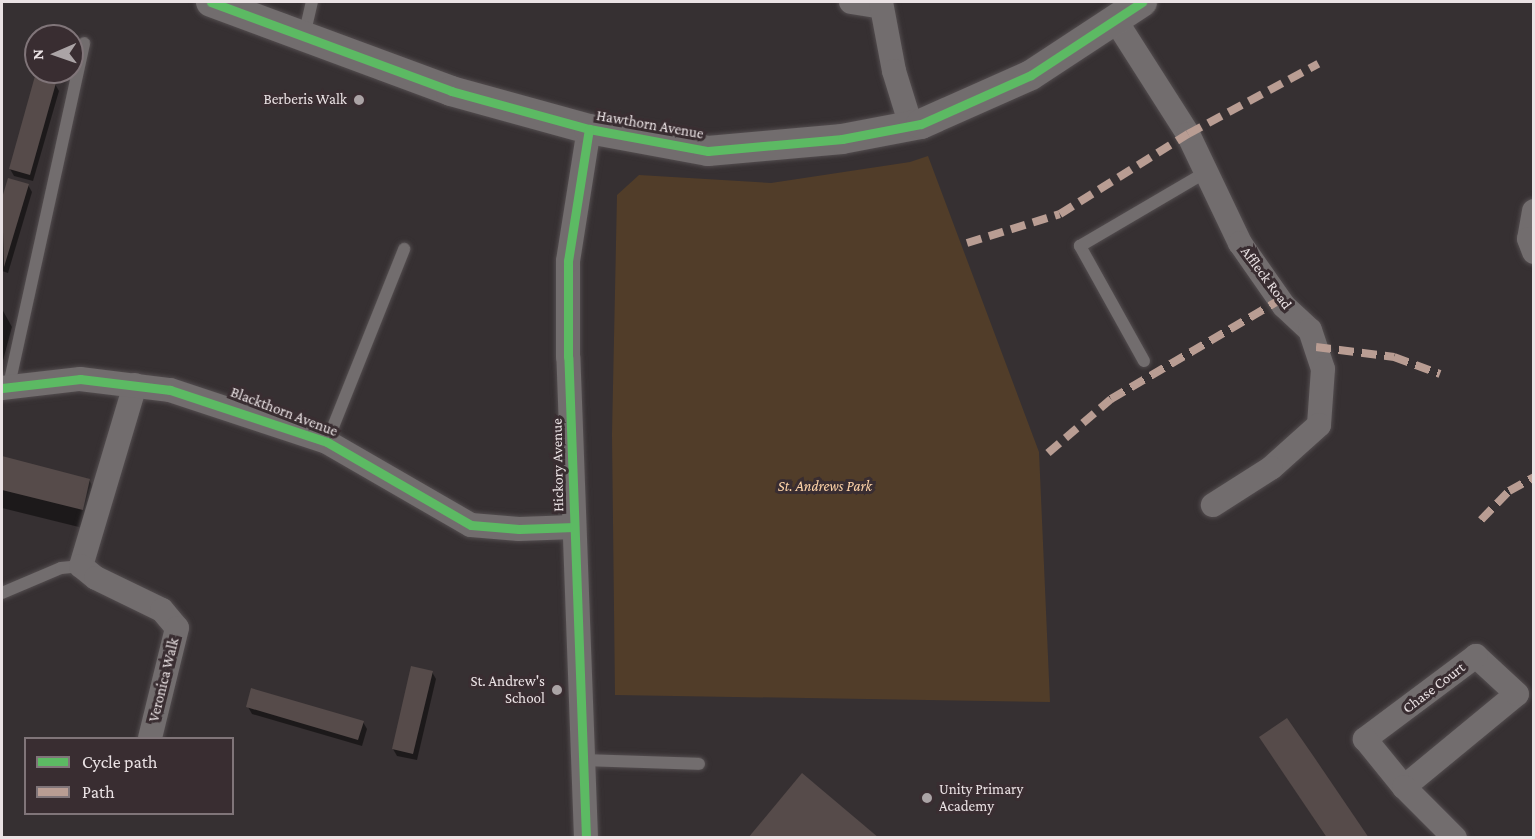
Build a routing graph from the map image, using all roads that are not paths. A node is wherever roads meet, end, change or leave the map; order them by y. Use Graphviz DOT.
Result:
graph roads {
  1 [pos="211,2"];
  2 [pos="312,2"];
  3 [pos="851,2"];
  4 [pos="1142,2"];
  5 [pos="881,4"];
  6 [pos="1116,21"];
  7 [pos="304,37"];
  8 [pos="75,84"];
  9 [pos="911,126"];
  10 [pos="589,129"];
  11 [pos="1206,172"];
  12 [pos="1533,212"];
  13 [pos="404,249"];
  14 [pos="1533,252"];
  15 [pos="1144,361"];
  16 [pos="135,385"];
  17 [pos="5,387"];
  18 [pos="327,442"];
  19 [pos="1213,505"];
  20 [pos="574,527"];
  21 [pos="81,566"];
  22 [pos="2,593"];
  23 [pos="150,737"];
  24 [pos="581,760"];
  25 [pos="699,764"];
  26 [pos="1404,787"];
  27 [pos="586,837"];
  28 [pos="1455,837"];
  1 -- 7 [label="street, Hawthorn Avenue"];
  2 -- 7 [label="lane"];
  3 -- 5 [label="street"];
  4 -- 6 [label="street, Hawthorn Avenue"];
  5 -- 9 [label="street"];
  6 -- 9 [label="street, Hawthorn Avenue"];
  6 -- 11 [label="street, Affleck Road"];
  7 -- 10 [label="street, Hawthorn Avenue"];
  8 -- 17 [label="lane"];
  9 -- 10 [label="street, Hawthorn Avenue"];
  10 -- 20 [label="street, Hickory Avenue"];
  11 -- 15 [label="lane"];
  11 -- 19 [label="street, Affleck Road"];
  12 -- 14 [label="street"];
  13 -- 18 [label="lane"];
  16 -- 17 [label="street, Blackthorn Avenue"];
  16 -- 18 [label="street, Blackthorn Avenue"];
  16 -- 21 [label="street"];
  18 -- 20 [label="street, Blackthorn Avenue"];
  20 -- 24 [label="street, Hickory Avenue"];
  21 -- 22 [label="lane"];
  21 -- 23 [label="street, Veronica Walk"];
  24 -- 25 [label="lane"];
  24 -- 27 [label="street, Hickory Avenue"];
  26 -- 26 [label="street, Chase Court"];
  26 -- 28 [label="street, Chase Court"];
}
